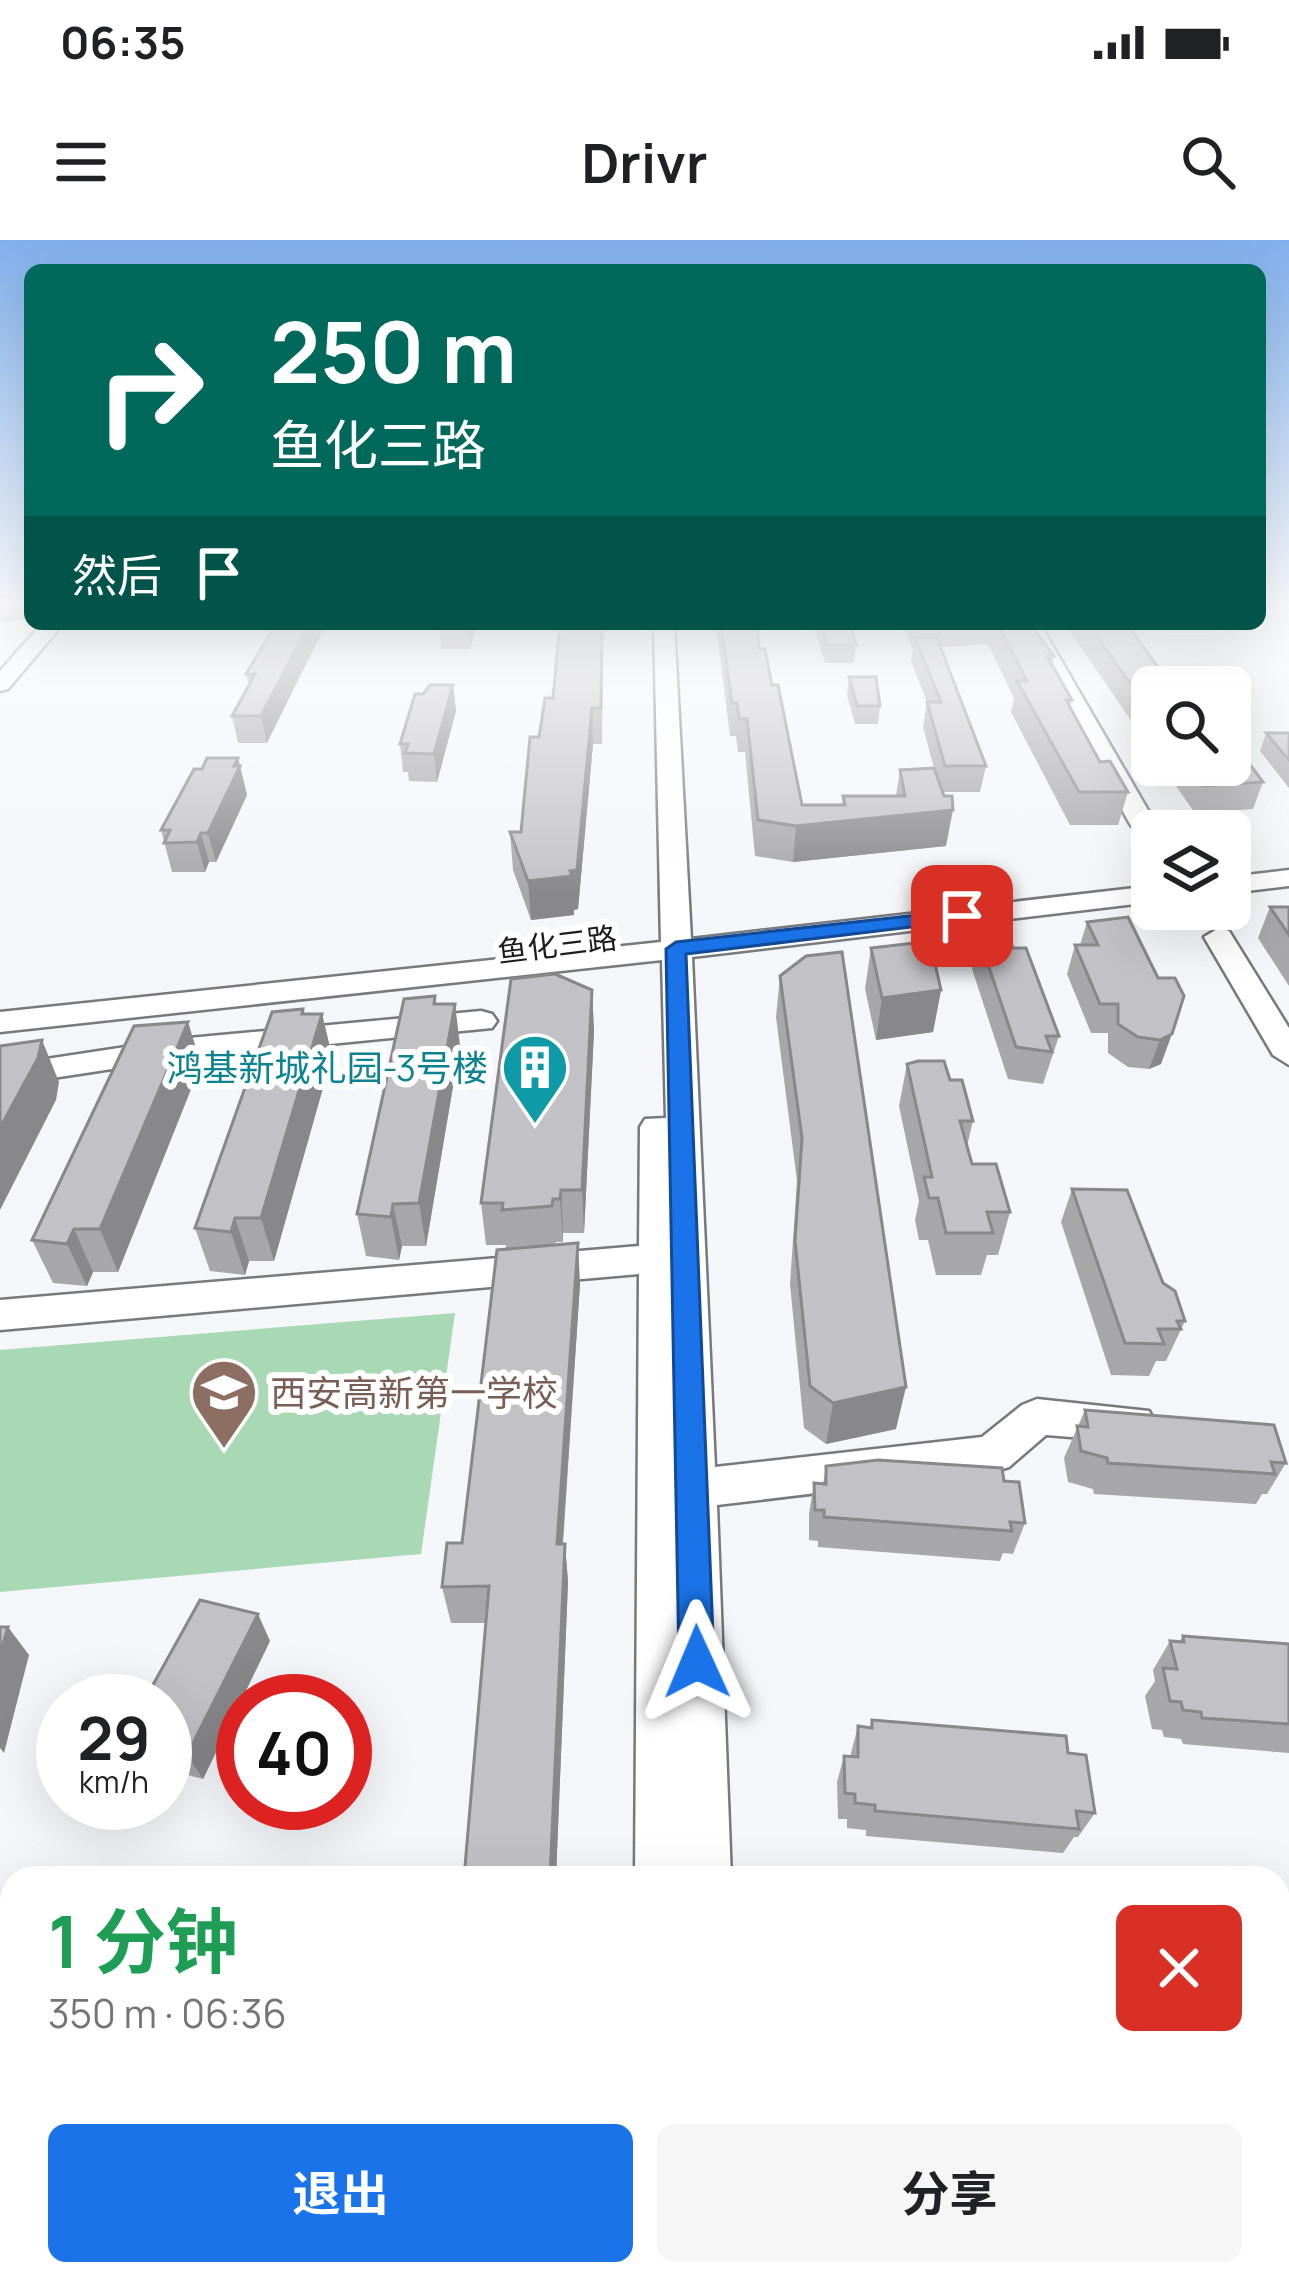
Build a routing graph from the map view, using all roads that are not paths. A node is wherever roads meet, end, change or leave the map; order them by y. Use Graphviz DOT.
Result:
graph roads {
  1 [pos="654,701"];
  2 [pos="664,701"];
  3 [pos="1074,701"];
  4 [pos="1136,810"];
  5 [pos="1289,860"];
  6 [pos="1251,864"];
  7 [pos="1131,878"];
  8 [pos="1289,878"];
  9 [pos="1251,883"];
  10 [pos="1131,896"];
  11 [pos="1219,937"];
  12 [pos="665,941"];
  13 [pos="482,1021"];
  14 [pos="0,1022"];
  15 [pos="1289,1055"];
  16 [pos="0,1076"];
  17 [pos="658,1258"];
  18 [pos="0,1315"];
  19 [pos="1174,1428"];
  20 [pos="692,1489"];
  21 [pos="664,1866"];
  22 [pos="702,1866"];
  1 -- 12 [label="street"];
  2 -- 12 [label="street"];
  3 -- 4 [label="street"];
  5 -- 6 [label="street"];
  7 -- 12 [label="street, 鱼化三路"];
  8 -- 9 [label="street"];
  10 -- 12 [label="street, 鱼化三路"];
  11 -- 15 [label="street"];
  12 -- 14 [label="street, 鱼化三路"];
  12 -- 17 [label="street"];
  12 -- 20 [label="street"];
  13 -- 16 [label="street"];
  17 -- 18 [label="street"];
  17 -- 21 [label="street"];
  19 -- 20 [label="street"];
  20 -- 22 [label="street"];
}
